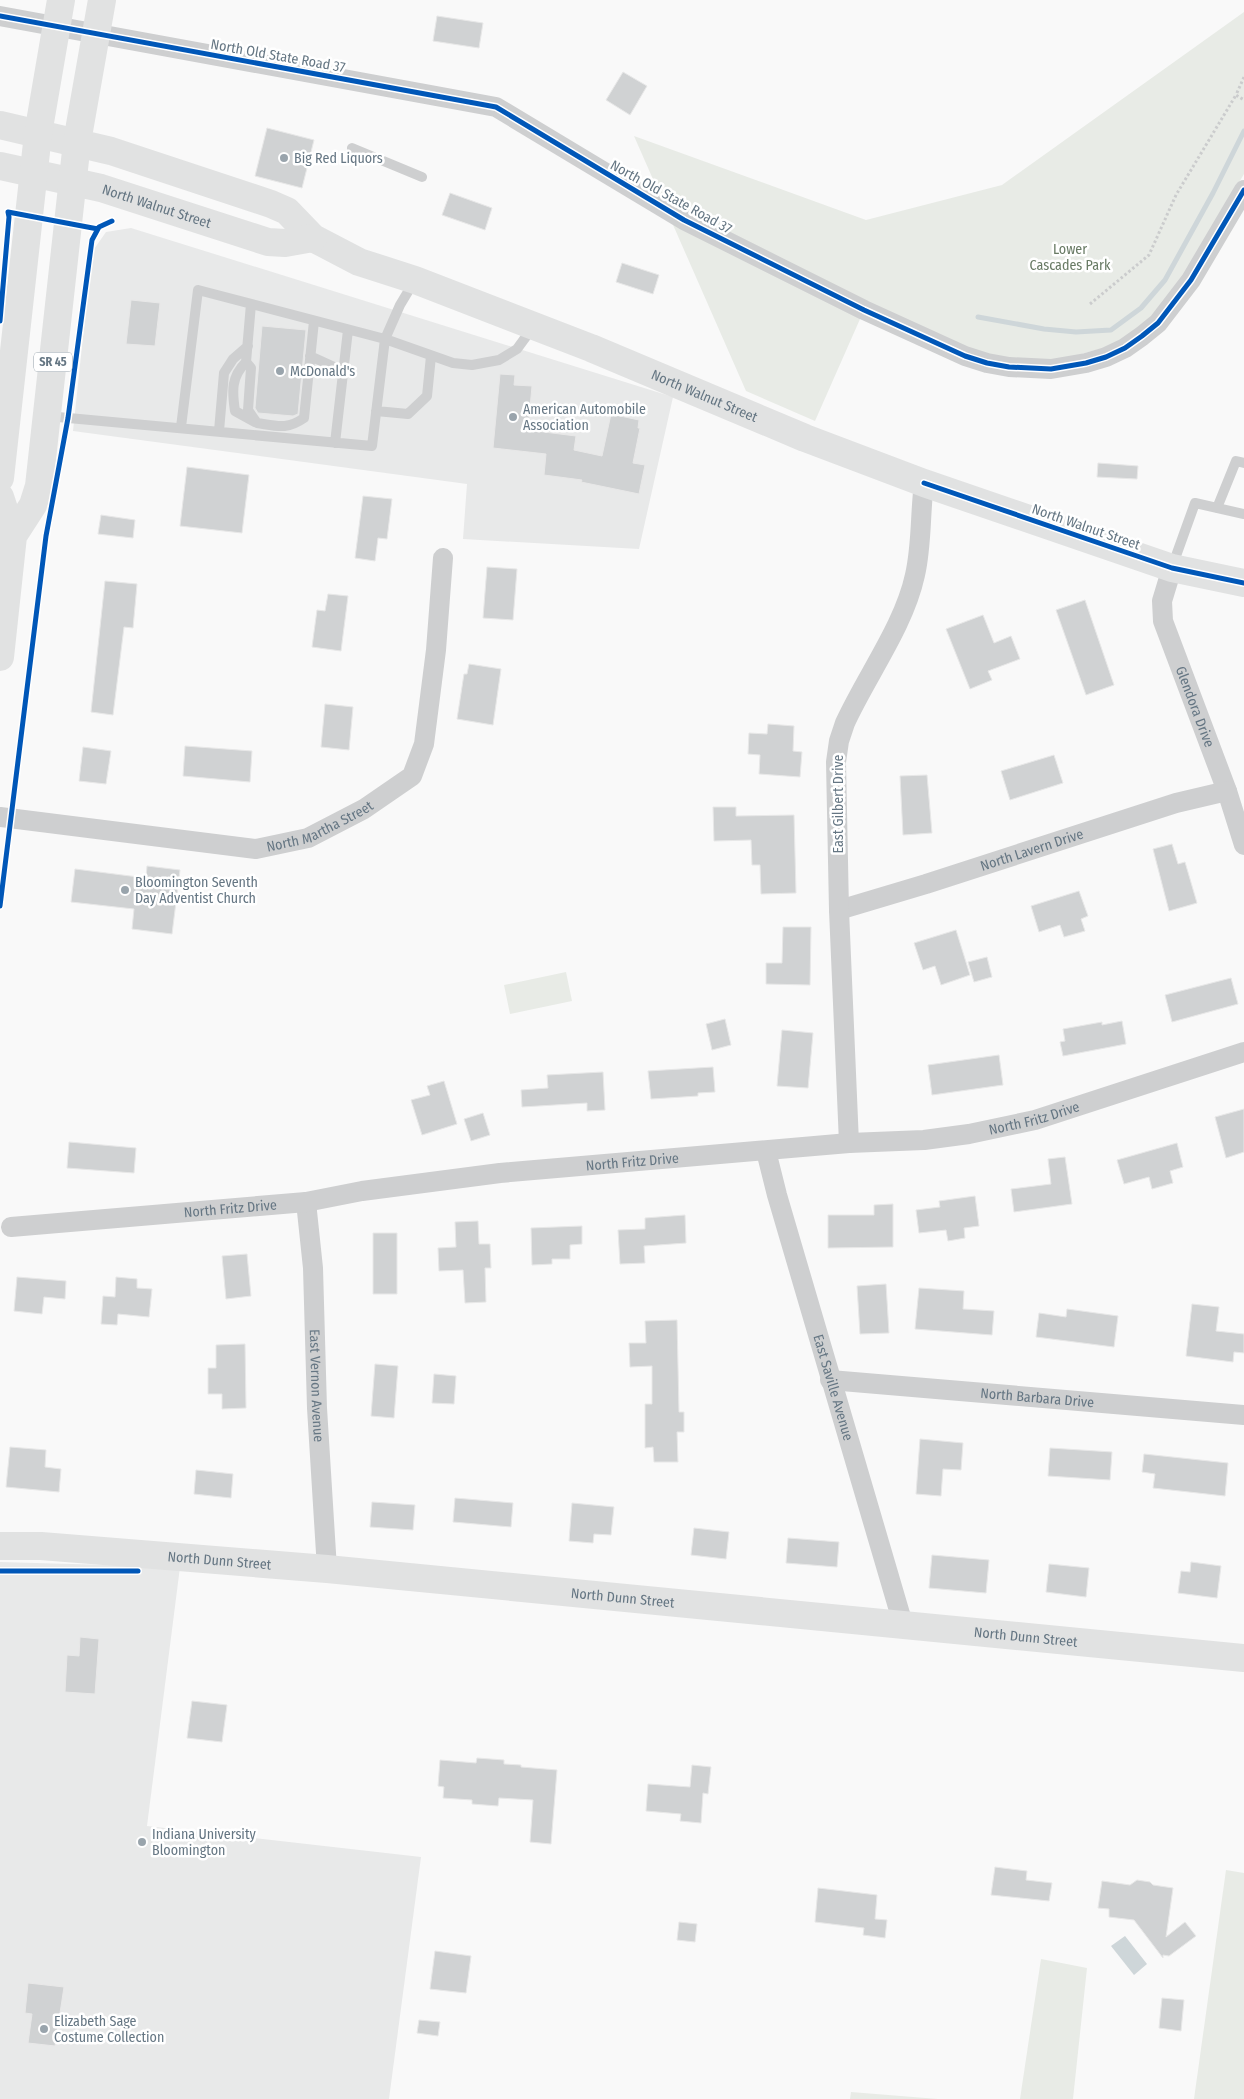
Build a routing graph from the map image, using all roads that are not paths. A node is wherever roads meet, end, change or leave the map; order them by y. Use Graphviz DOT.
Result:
graph roads {
  1 [pos="60,4"];
  2 [pos="101,8"];
  3 [pos="0,16"];
  4 [pos="0,125"];
  5 [pos="38,134"];
  6 [pos="77,142"];
  7 [pos="352,148"];
  8 [pos="0,166"];
  9 [pos="34,172"];
  10 [pos="422,177"];
  11 [pos="72,181"];
  12 [pos="1244,190"];
  13 [pos="313,238"];
  14 [pos="415,280"];
  15 [pos="251,304"];
  16 [pos="314,321"];
  17 [pos="533,327"];
  18 [pos="348,330"];
  19 [pos="385,339"];
  20 [pos="248,346"];
  21 [pos="310,356"];
  22 [pos="431,356"];
  23 [pos="246,362"];
  24 [pos="343,371"];
  25 [pos="376,412"];
  26 [pos="47,416"];
  27 [pos="257,423"];
  28 [pos="181,427"];
  29 [pos="219,431"];
  30 [pos="335,443"];
  31 [pos="1244,463"];
  32 [pos="1,466"];
  33 [pos="924,483"];
  34 [pos="0,497"];
  35 [pos="1216,508"];
  36 [pos="1244,514"];
  37 [pos="13,536"];
  38 [pos="443,558"];
  39 [pos="1172,568"];
  40 [pos="1244,583"];
  41 [pos="2,610"];
  42 [pos="0,657"];
  43 [pos="1227,791"];
  44 [pos="0,817"];
  45 [pos="1244,845"];
  46 [pos="839,910"];
  47 [pos="1244,1052"];
  48 [pos="849,1142"];
  49 [pos="766,1151"];
  50 [pos="306,1202"];
  51 [pos="11,1227"];
  52 [pos="830,1380"];
  53 [pos="1244,1415"];
  54 [pos="0,1546"];
  55 [pos="327,1569"];
  56 [pos="903,1624"];
  57 [pos="1244,1658"];
  1 -- 5 [label="main road"];
  2 -- 6 [label="main road, SR 45"];
  3 -- 12 [label="street, North Old State Road 37"];
  4 -- 5 [label="main road, North Walnut Street"];
  5 -- 6 [label="main road, North Walnut Street"];
  5 -- 9 [label="main road"];
  6 -- 11 [label="main road, SR 45"];
  6 -- 13 [label="main road, North Walnut Street"];
  7 -- 10 [label="lane"];
  8 -- 9 [label="main road, North Walnut Street"];
  9 -- 11 [label="main road, North Walnut Street"];
  9 -- 32 [label="main road"];
  11 -- 13 [label="main road, North Walnut Street"];
  11 -- 26 [label="main road, SR 45"];
  13 -- 14 [label="main road, North Walnut Street"];
  14 -- 17 [label="main road, North Walnut Street"];
  14 -- 19 [label="lane"];
  15 -- 16 [label="lane"];
  15 -- 20 [label="lane"];
  15 -- 28 [label="lane"];
  16 -- 18 [label="lane"];
  16 -- 21 [label="lane"];
  17 -- 22 [label="lane"];
  17 -- 33 [label="main road, North Walnut Street"];
  18 -- 19 [label="lane"];
  18 -- 24 [label="lane"];
  19 -- 22 [label="lane"];
  19 -- 25 [label="lane"];
  20 -- 23 [label="lane"];
  20 -- 29 [label="lane"];
  21 -- 24 [label="lane"];
  21 -- 27 [label="lane"];
  22 -- 25 [label="lane"];
  23 -- 27 [label="lane"];
  23 -- 27 [label="lane"];
  24 -- 30 [label="lane"];
  25 -- 30 [label="lane"];
  26 -- 28 [label="lane"];
  26 -- 37 [label="main road, SR 45"];
  28 -- 29 [label="lane"];
  29 -- 30 [label="lane"];
  31 -- 35 [label="lane"];
  33 -- 39 [label="main road, North Walnut Street"];
  33 -- 46 [label="street, East Gilbert Drive"];
  34 -- 37 [label="main road, SR 45"];
  35 -- 36 [label="lane"];
  35 -- 39 [label="lane"];
  37 -- 41 [label="main road, SR 45"];
  38 -- 44 [label="street, North Martha Street"];
  39 -- 40 [label="main road, North Walnut Street"];
  39 -- 43 [label="street, Glendora Drive"];
  41 -- 42 [label="main road, SR 45"];
  43 -- 45 [label="street, Glendora Drive"];
  43 -- 46 [label="street, North Lavern Drive"];
  46 -- 48 [label="street, East Gilbert Drive"];
  47 -- 48 [label="street, North Fritz Drive"];
  48 -- 49 [label="street, North Fritz Drive"];
  49 -- 50 [label="street, North Fritz Drive"];
  49 -- 52 [label="street, East Saville Avenue"];
  50 -- 51 [label="street, North Fritz Drive"];
  50 -- 55 [label="street, East Vernon Avenue"];
  52 -- 53 [label="street, North Barbara Drive"];
  52 -- 56 [label="street, East Saville Avenue"];
  54 -- 55 [label="main road, North Dunn Street"];
  55 -- 56 [label="main road, North Dunn Street"];
  56 -- 57 [label="main road, North Dunn Street"];
}
